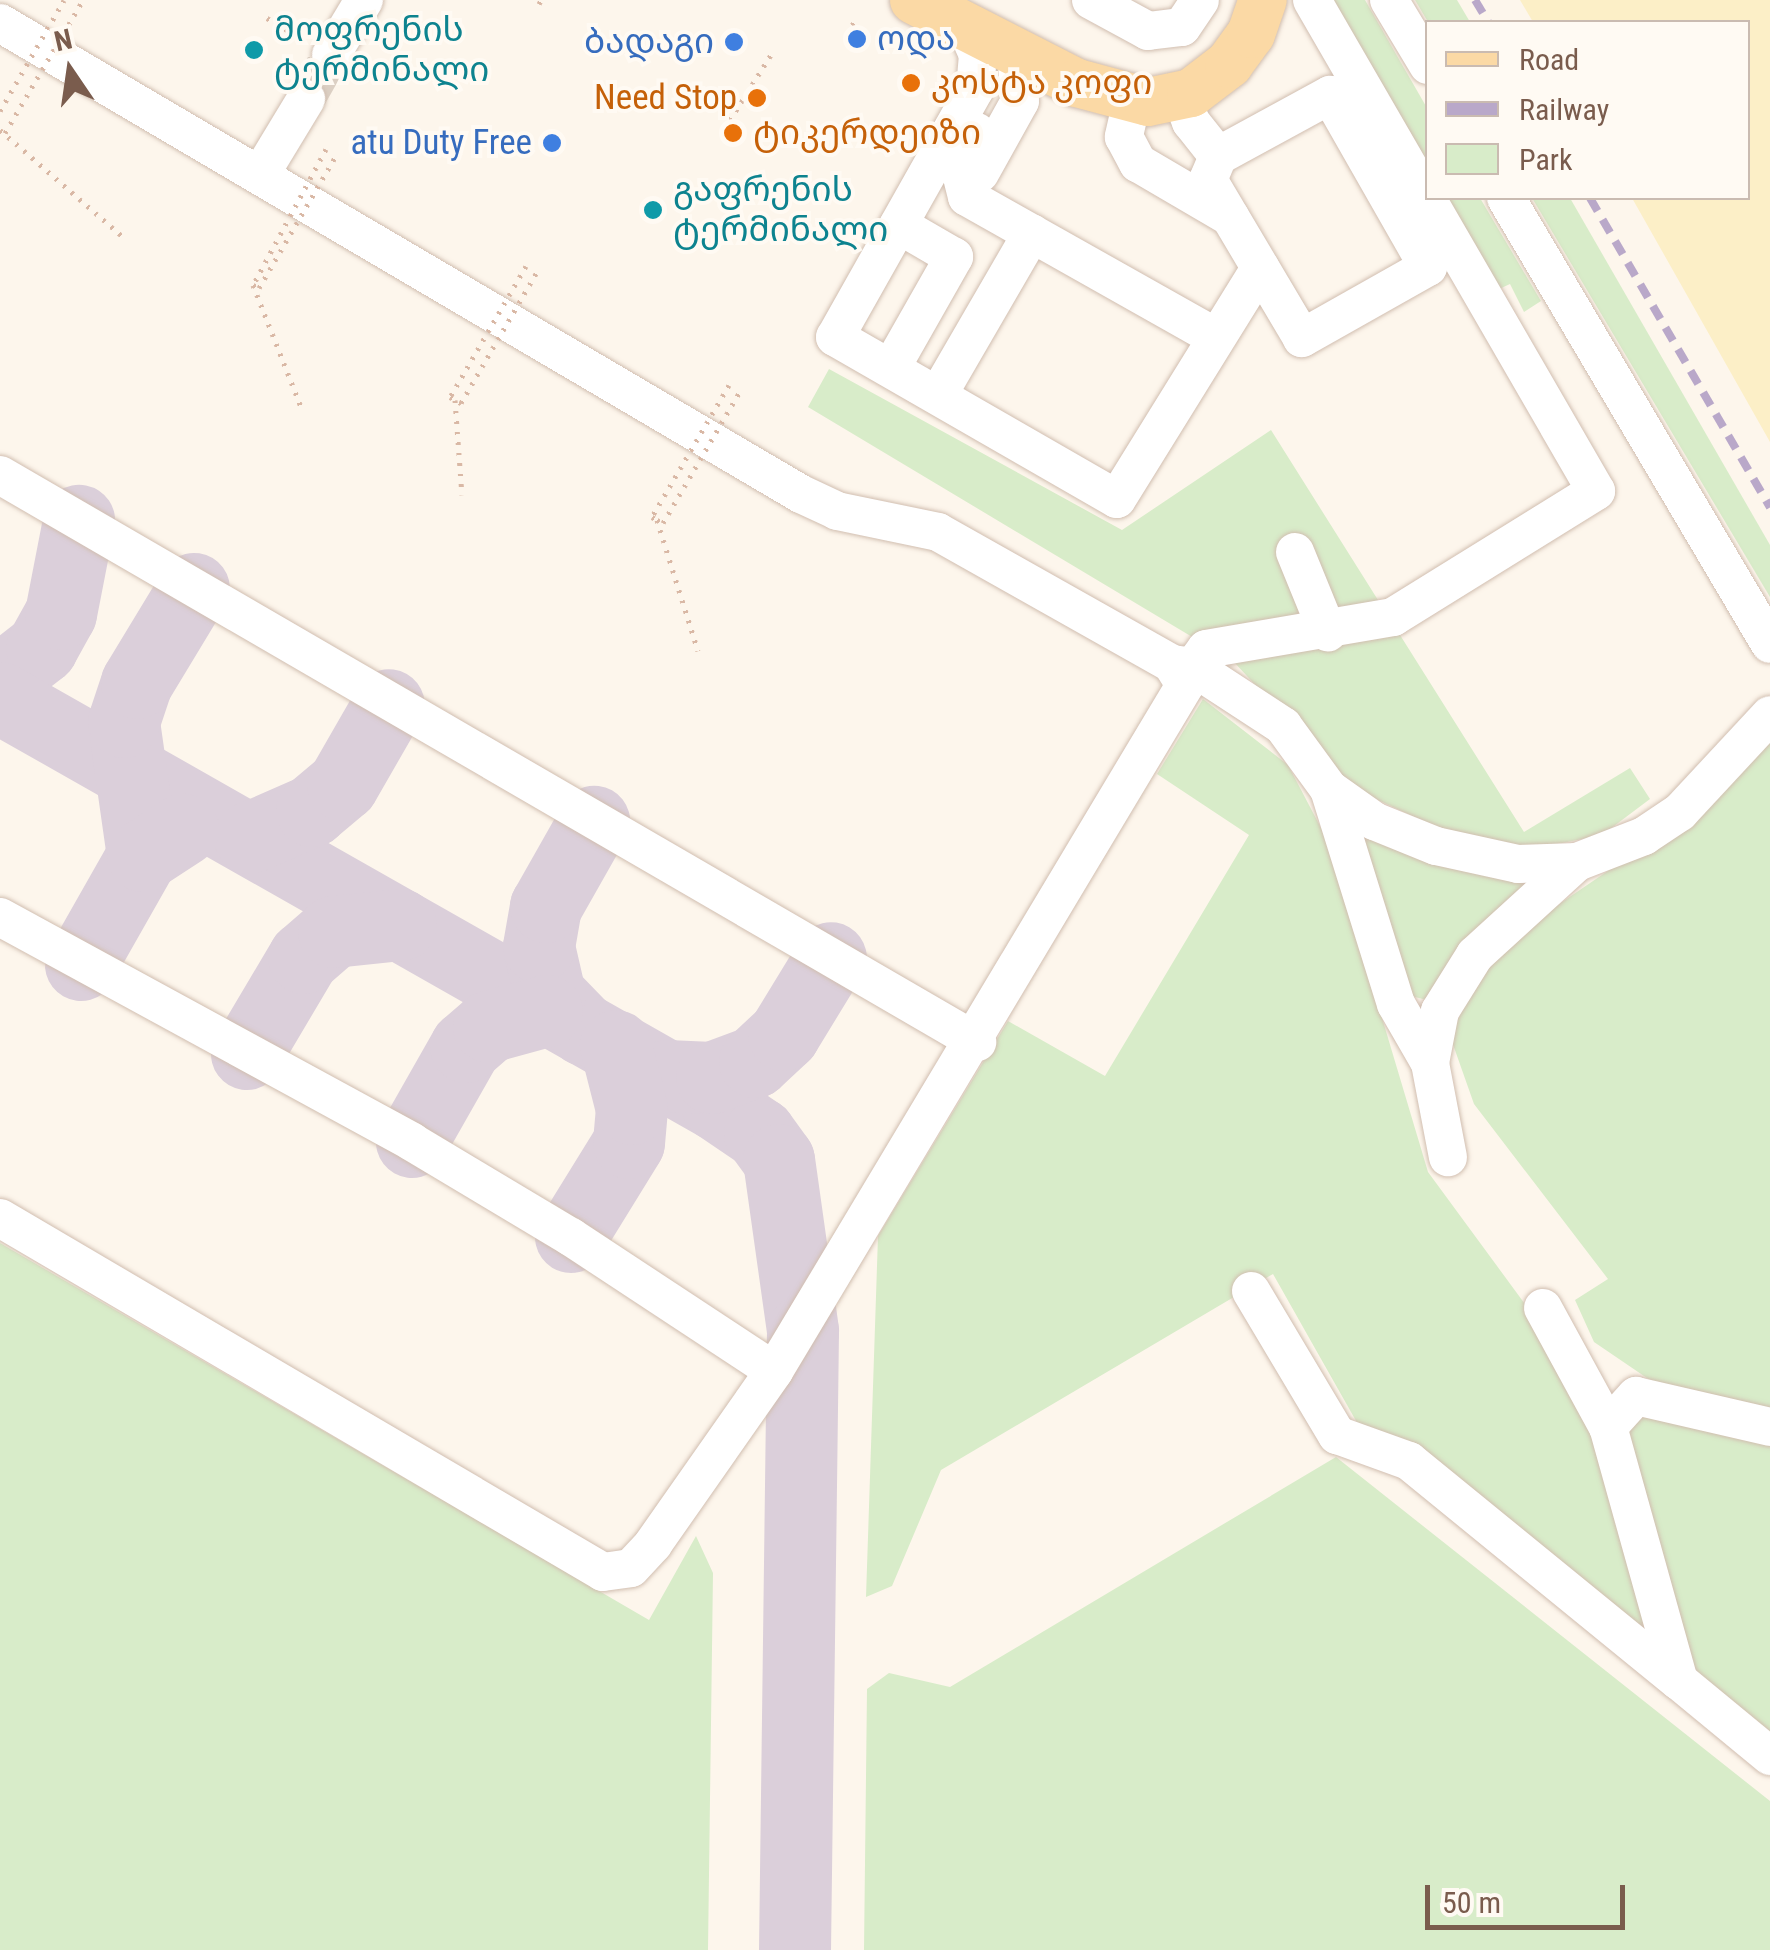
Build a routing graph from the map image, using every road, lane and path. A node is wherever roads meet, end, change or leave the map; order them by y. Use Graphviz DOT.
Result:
graph roads {
  1 [pos="64,0"];
  2 [pos="83,0"];
  3 [pos="364,0"];
  4 [pos="914,0"];
  5 [pos="1200,0"];
  6 [pos="1262,0"];
  7 [pos="1312,0"];
  8 [pos="1389,0"];
  9 [pos="1107,4"];
  10 [pos="267,18"];
  11 [pos="0,22"];
  12 [pos="992,42"];
  13 [pos="322,51"];
  14 [pos="772,53"];
  15 [pos="1425,60"];
  16 [pos="306,99"];
  17 [pos="1154,100"];
  18 [pos="0,111"];
  19 [pos="730,120"];
  20 [pos="3,132"];
  21 [pos="326,148"];
  22 [pos="336,154"];
  23 [pos="1213,168"];
  24 [pos="260,176"];
  25 [pos="1425,195"];
  26 [pos="1428,200"];
  27 [pos="1507,200"];
  28 [pos="1230,216"];
  29 [pos="899,225"];
  30 [pos="1032,233"];
  31 [pos="123,237"];
  32 [pos="526,266"];
  33 [pos="1260,268"];
  34 [pos="537,272"];
  35 [pos="253,284"];
  36 [pos="1215,337"];
  37 [pos="891,368"];
  38 [pos="729,384"];
  39 [pos="740,391"];
  40 [pos="938,395"];
  41 [pos="456,400"];
  42 [pos="303,412"];
  43 [pos="0,475"];
  44 [pos="462,495"];
  45 [pos="657,520"];
  46 [pos="1295,552"];
  47 [pos="1328,633"];
  48 [pos="1770,644"];
  49 [pos="698,651"];
  50 [pos="1183,665"];
  51 [pos="1770,716"];
  52 [pos="1329,790"];
  53 [pos="1577,862"];
  54 [pos="0,917"];
  55 [pos="977,1042"];
  56 [pos="1430,1062"];
  57 [pos="1448,1157"];
  58 [pos="0,1218"];
  59 [pos="1252,1291"];
  60 [pos="1544,1308"];
  61 [pos="1575,1356"];
  62 [pos="774,1372"];
  63 [pos="1636,1396"];
  64 [pos="1608,1427"];
  65 [pos="1770,1427"];
  66 [pos="1679,1680"];
  67 [pos="1770,1756"];
  1 -- 18 [label="path, bridge"];
  2 -- 20 [label="path, bridge"];
  3 -- 13 [label="street"];
  4 -- 12 [label="main road"];
  5 -- 9 [label="street"];
  6 -- 17 [label="main road"];
  7 -- 25 [label="street"];
  8 -- 15 [label="street"];
  10 -- 13 [label="path"];
  11 -- 24 [label="street"];
  12 -- 17 [label="main road"];
  12 -- 29 [label="street"];
  12 -- 30 [label="street"];
  14 -- 19 [label="path"];
  16 -- 24 [label="street"];
  17 -- 23 [label="street"];
  17 -- 23 [label="street"];
  17 -- 28 [label="street"];
  20 -- 31 [label="path"];
  21 -- 35 [label="path, bridge"];
  22 -- 35 [label="path, bridge"];
  23 -- 28 [label="street"];
  23 -- 33 [label="street"];
  24 -- 50 [label="street"];
  26 -- 47 [label="street"];
  27 -- 48 [label="street"];
  28 -- 33 [label="street"];
  29 -- 37 [label="street"];
  29 -- 37 [label="street"];
  30 -- 36 [label="street"];
  30 -- 40 [label="street"];
  32 -- 41 [label="path, bridge"];
  33 -- 36 [label="street"];
  34 -- 41 [label="path, bridge"];
  35 -- 42 [label="path"];
  36 -- 40 [label="street"];
  37 -- 40 [label="street"];
  38 -- 45 [label="path, bridge"];
  39 -- 45 [label="path, bridge"];
  41 -- 44 [label="path"];
  43 -- 55 [label="street"];
  45 -- 49 [label="path"];
  46 -- 47 [label="street"];
  47 -- 50 [label="street"];
  50 -- 52 [label="street"];
  50 -- 55 [label="street"];
  51 -- 53 [label="street"];
  52 -- 53 [label="street"];
  52 -- 56 [label="street"];
  53 -- 56 [label="street"];
  54 -- 62 [label="street"];
  55 -- 62 [label="street"];
  56 -- 57 [label="street"];
  58 -- 62 [label="street"];
  59 -- 66 [label="street"];
  60 -- 61 [label="street"];
  61 -- 63 [label="street"];
  61 -- 64 [label="street"];
  63 -- 64 [label="street"];
  63 -- 65 [label="street"];
  64 -- 66 [label="street"];
  66 -- 67 [label="street"];
}
